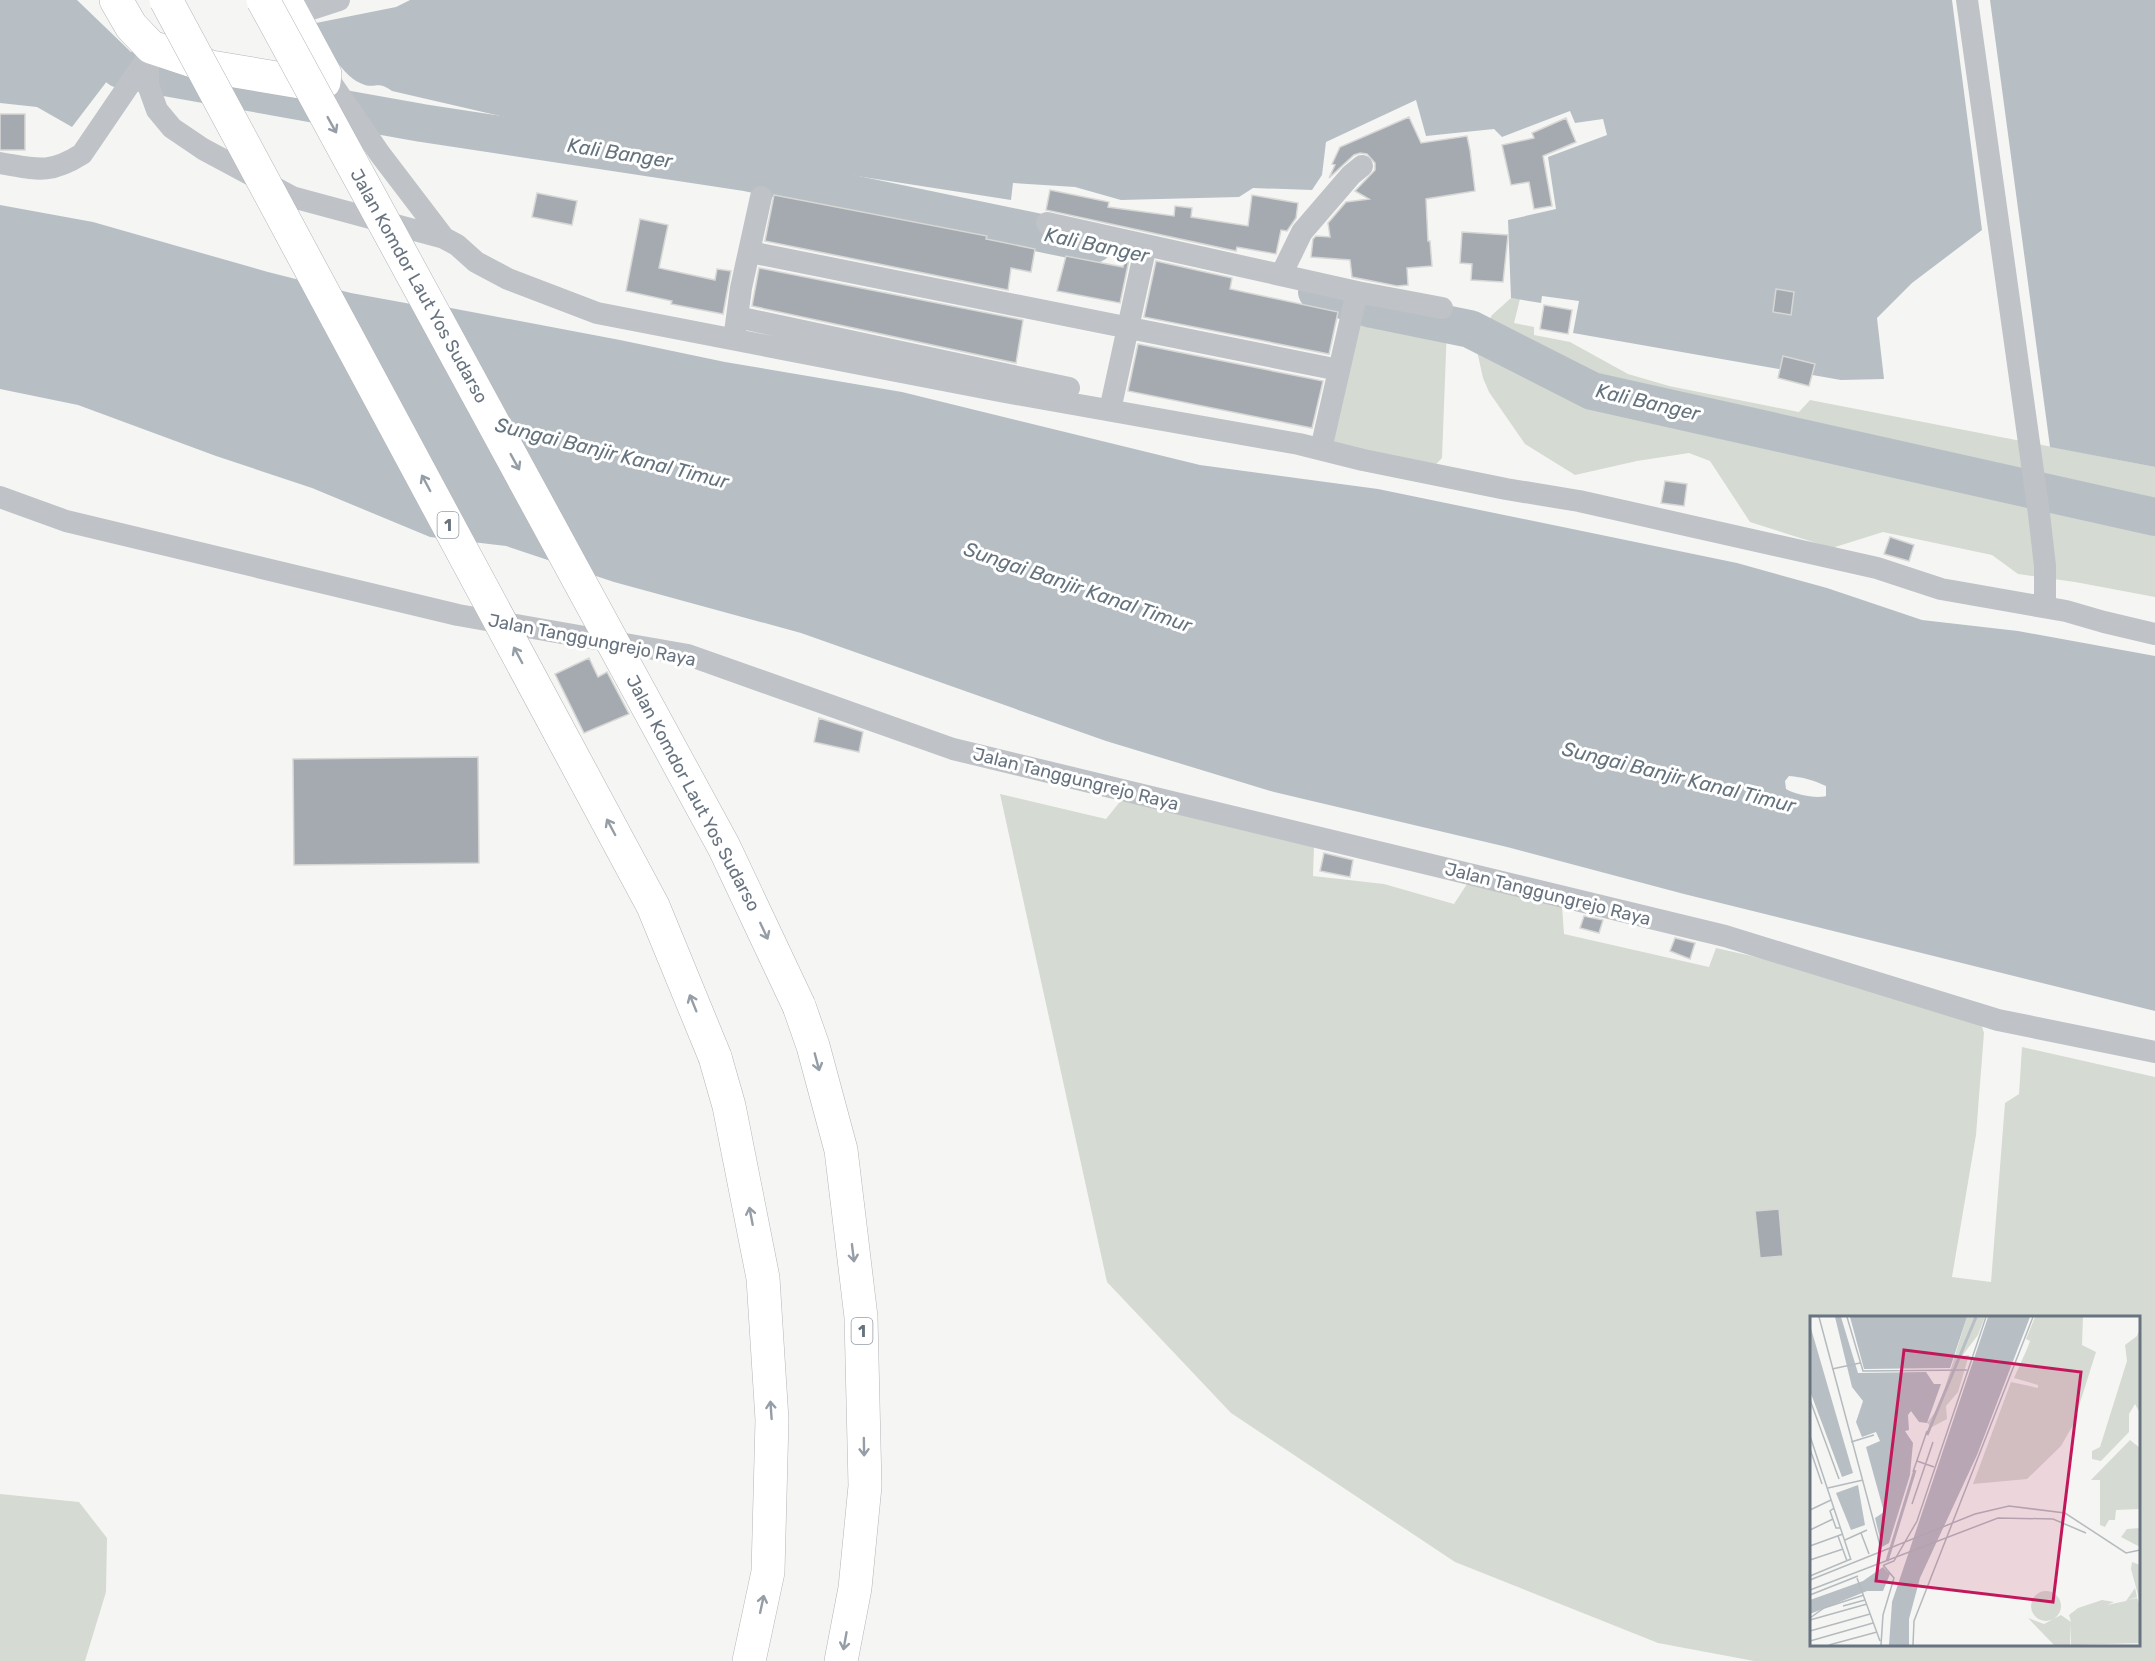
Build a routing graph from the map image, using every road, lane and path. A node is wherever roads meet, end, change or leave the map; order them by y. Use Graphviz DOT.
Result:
graph roads {
  1 [pos="116,0"];
  2 [pos="166,0"];
  3 [pos="263,0"];
  4 [pos="339,0"];
  5 [pos="1966,0"];
  6 [pos="289,7"];
  7 [pos="148,64"];
  8 [pos="325,74"];
  9 [pos="0,163"];
  10 [pos="1362,166"];
  11 [pos="761,197"];
  12 [pos="1047,223"];
  13 [pos="444,238"];
  14 [pos="1146,245"];
  15 [pos="750,252"];
  16 [pos="1281,275"];
  17 [pos="1357,292"];
  18 [pos="1442,308"];
  19 [pos="737,317"];
  20 [pos="1128,328"];
  21 [pos="734,340"];
  22 [pos="1339,370"];
  23 [pos="1112,404"];
  24 [pos="1322,442"];
  25 [pos="0,497"];
  26 [pos="2045,607"];
  27 [pos="2155,634"];
  28 [pos="2155,1052"];
  29 [pos="749,1661"];
  30 [pos="841,1661"];
  1 -- 7 [label="highway"];
  29 -- 2 [label="highway, 1, one-way, bridge"];
  3 -- 30 [label="highway, Jalan Komdor Laut Yos Sudarso / 1, one-way, bridge"];
  4 -- 6 [label="street"];
  5 -- 26 [label="street"];
  6 -- 8 [label="highway"];
  7 -- 8 [label="highway"];
  7 -- 9 [label="street"];
  7 -- 13 [label="street"];
  8 -- 13 [label="street"];
  10 -- 16 [label="street"];
  11 -- 15 [label="street"];
  12 -- 14 [label="street"];
  13 -- 21 [label="street"];
  14 -- 16 [label="street"];
  14 -- 20 [label="street"];
  15 -- 19 [label="street"];
  15 -- 20 [label="street"];
  16 -- 17 [label="street"];
  17 -- 18 [label="street"];
  17 -- 22 [label="street"];
  19 -- 21 [label="street"];
  19 -- 23 [label="street"];
  20 -- 22 [label="street"];
  20 -- 23 [label="street"];
  21 -- 23 [label="street"];
  22 -- 24 [label="street"];
  23 -- 24 [label="street"];
  24 -- 26 [label="street"];
  25 -- 28 [label="street, Jalan Tanggungrejo Raya"];
  26 -- 27 [label="street"];
}
